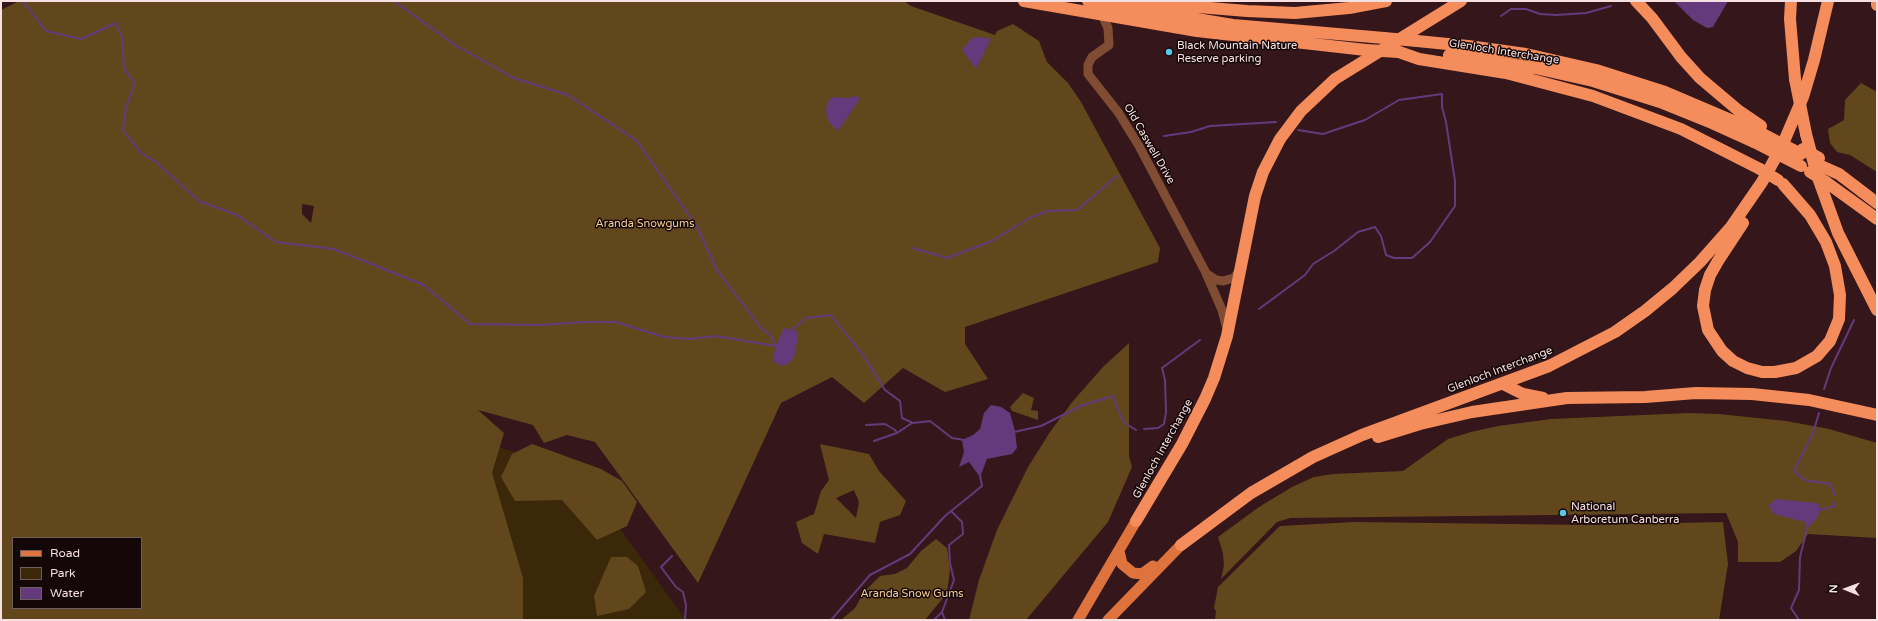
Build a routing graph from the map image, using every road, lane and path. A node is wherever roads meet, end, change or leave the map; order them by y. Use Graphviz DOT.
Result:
graph roads {
  1 [pos="1024,1"];
  2 [pos="1088,1"];
  3 [pos="1122,1"];
  4 [pos="1386,1"];
  5 [pos="1461,1"];
  6 [pos="1465,1"];
  7 [pos="1636,1"];
  8 [pos="1791,1"];
  9 [pos="1828,1"];
  10 [pos="1877,1"];
  11 [pos="1877,5"];
  12 [pos="1447,10"];
  13 [pos="1102,15"];
  14 [pos="1399,52"];
  15 [pos="1814,60"];
  16 [pos="1758,133"];
  17 [pos="1804,158"];
  18 [pos="1780,182"];
  19 [pos="1877,203"];
  20 [pos="1877,219"];
  21 [pos="1241,267"];
  22 [pos="1205,271"];
  23 [pos="1870,298"];
  24 [pos="1877,310"];
  25 [pos="1227,336"];
  26 [pos="1503,384"];
  27 [pos="1556,399"];
  28 [pos="1877,415"];
  29 [pos="1251,493"];
  30 [pos="1136,521"];
  31 [pos="1181,545"];
  32 [pos="1119,552"];
  33 [pos="1078,620"];
  34 [pos="1108,620"];
  1 -- 13 [label="highway, Glenloch Interchange"];
  2 -- 16 [label="highway, Glenloch Interchange, bridge"];
  3 -- 4 [label="highway"];
  5 -- 12 [label="highway, Glenloch Interchange"];
  6 -- 12 [label="highway"];
  7 -- 16 [label="highway"];
  8 -- 23 [label="highway, bridge"];
  9 -- 15 [label="highway, Glenloch Interchange"];
  10 -- 11 [label="highway"];
  12 -- 21 [label="highway, Glenloch Interchange"];
  13 -- 14 [label="highway, Glenloch Interchange, bridge"];
  13 -- 22 [label="street, Old Caswell Drive"];
  14 -- 16 [label="highway, Glenloch Interchange"];
  14 -- 18 [label="highway, bridge"];
  15 -- 18 [label="highway"];
  15 -- 26 [label="highway, Glenloch Interchange"];
  16 -- 17 [label="highway, Glenloch Interchange, bridge"];
  17 -- 19 [label="highway, bridge"];
  17 -- 20 [label="highway, Glenloch Interchange, bridge"];
  18 -- 23 [label="highway"];
  21 -- 22 [label="street"];
  21 -- 25 [label="highway, Glenloch Interchange"];
  22 -- 25 [label="street, Old Caswell Drive"];
  23 -- 24 [label="highway"];
  25 -- 30 [label="highway, Glenloch Interchange"];
  26 -- 27 [label="highway"];
  26 -- 29 [label="highway, Glenloch Interchange"];
  27 -- 28 [label="highway"];
  27 -- 29 [label="highway"];
  29 -- 31 [label="highway, Glenloch Interchange"];
  30 -- 32 [label="main road, Glenloch Interchange"];
  31 -- 32 [label="main road"];
  31 -- 34 [label="main road"];
  32 -- 33 [label="main road, Glenloch Interchange"];
}
